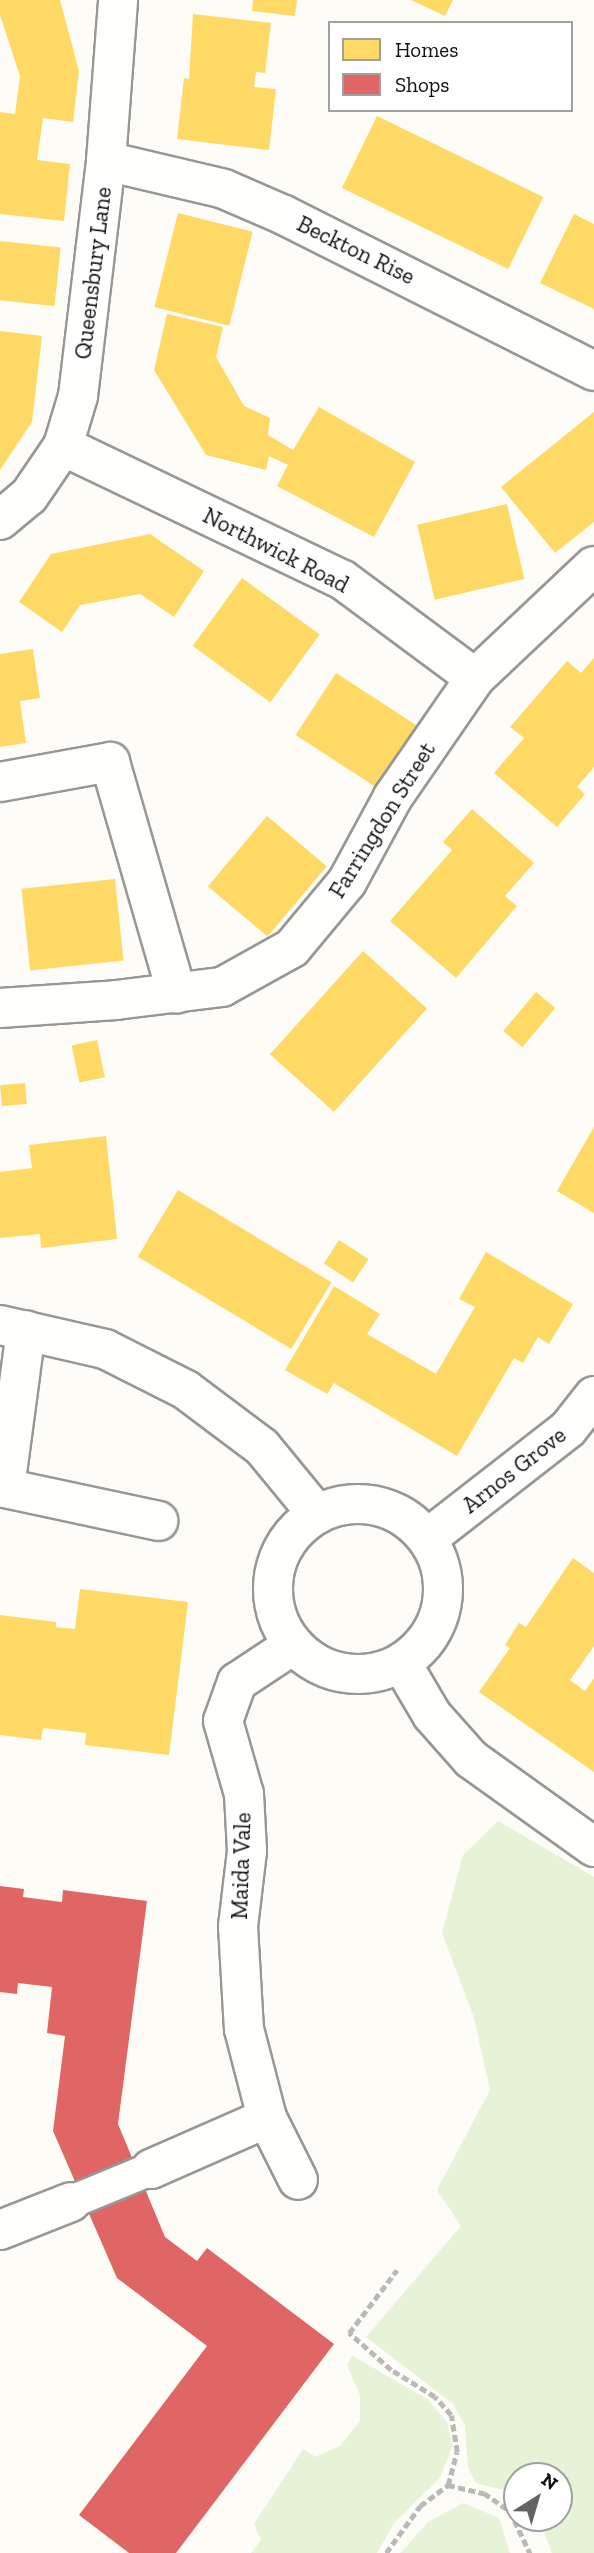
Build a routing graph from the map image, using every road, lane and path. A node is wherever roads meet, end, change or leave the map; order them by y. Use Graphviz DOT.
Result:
graph roads {
  1 [pos="118,0"];
  2 [pos="106,161"];
  3 [pos="594,371"];
  4 [pos="63,446"];
  5 [pos="0,520"];
  6 [pos="594,566"];
  7 [pos="475,678"];
  8 [pos="0,782"];
  9 [pos="177,994"];
  10 [pos="0,1008"];
  11 [pos="13,1328"];
  12 [pos="594,1396"];
  13 [pos="3,1488"];
  14 [pos="317,1514"];
  15 [pos="158,1521"];
  16 [pos="428,1538"];
  17 [pos="293,1645"];
  18 [pos="402,1664"];
  19 [pos="594,1847"];
  20 [pos="267,2118"];
  21 [pos="151,2169"];
  22 [pos="298,2180"];
  23 [pos="71,2202"];
  24 [pos="0,2230"];
  25 [pos="397,2270"];
  26 [pos="448,2485"];
  27 [pos="386,2553"];
  28 [pos="530,2553"];
  1 -- 2 [label="street, Queensbury Lane"];
  2 -- 3 [label="street, Beckton Rise"];
  2 -- 4 [label="street, Queensbury Lane"];
  4 -- 5 [label="street, Queensbury Lane"];
  4 -- 7 [label="street, Northwick Road"];
  6 -- 7 [label="street, Farringdon Street"];
  7 -- 9 [label="street, Farringdon Street"];
  8 -- 9 [label="street"];
  9 -- 10 [label="street, Farringdon Street"];
  11 -- 13 [label="street"];
  11 -- 14 [label="street"];
  12 -- 16 [label="street, Arnos Grove"];
  13 -- 15 [label="street"];
  14 -- 16 [label="street"];
  14 -- 17 [label="street"];
  16 -- 18 [label="street"];
  17 -- 18 [label="street"];
  17 -- 20 [label="street, Maida Vale"];
  18 -- 19 [label="street"];
  20 -- 21 [label="street"];
  20 -- 22 [label="street, Maida Vale"];
  21 -- 23 [label="lane"];
  23 -- 24 [label="street"];
  25 -- 26 [label="path"];
  26 -- 27 [label="path"];
  26 -- 28 [label="path"];
}
